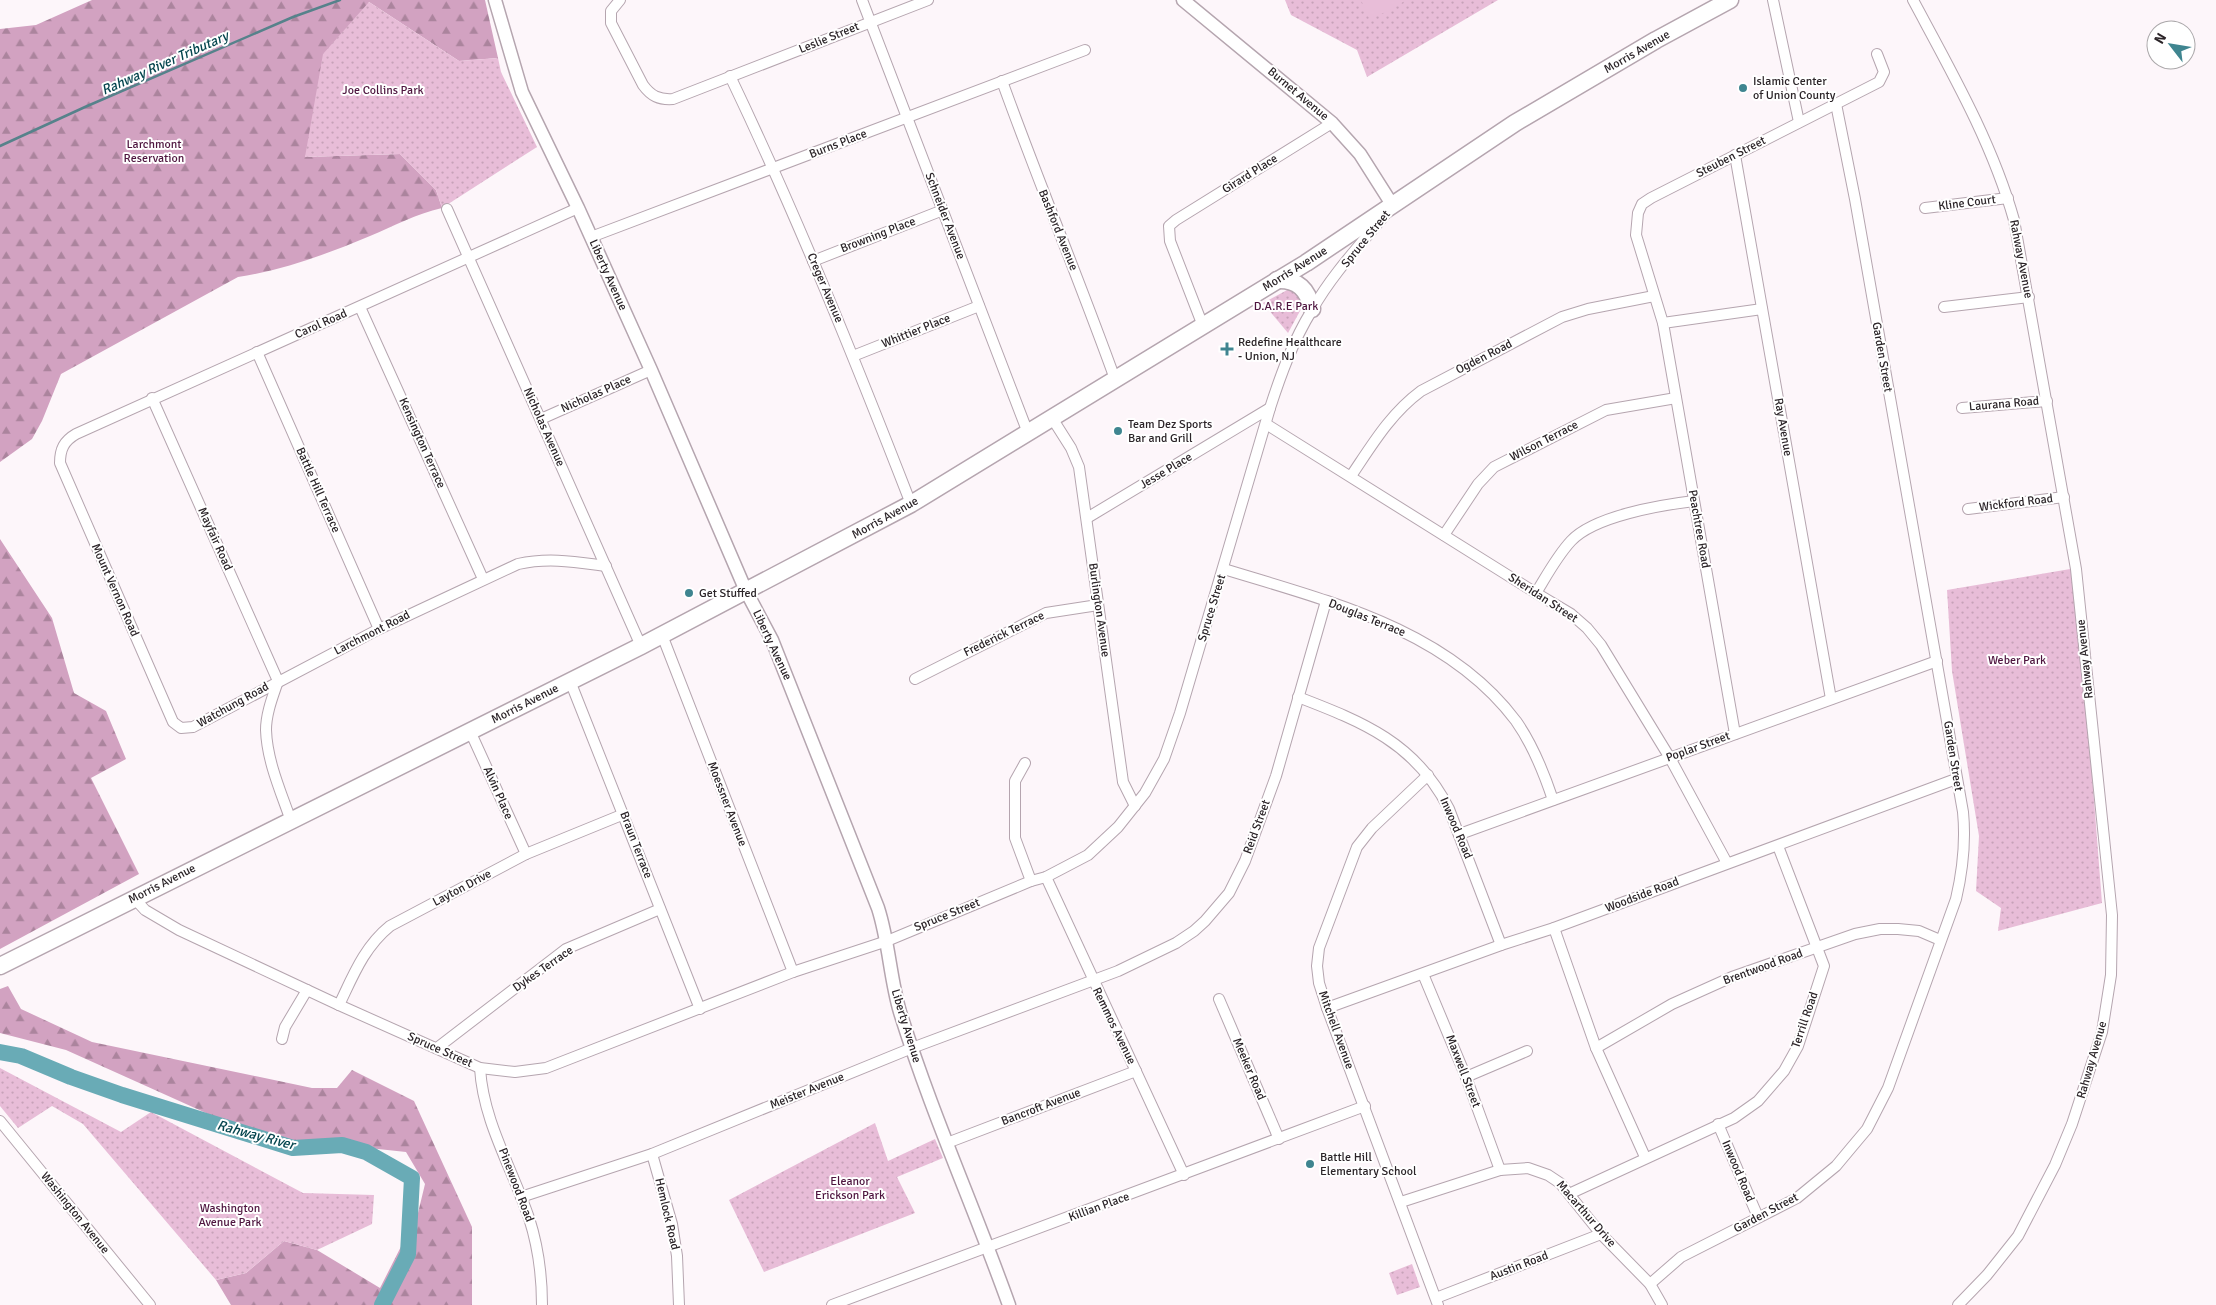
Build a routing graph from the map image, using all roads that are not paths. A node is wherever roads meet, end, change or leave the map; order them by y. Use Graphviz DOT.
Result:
graph roads {
  1 [pos="495,0"];
  2 [pos="620,0"];
  3 [pos="862,0"];
  4 [pos="928,0"];
  5 [pos="1183,0"];
  6 [pos="1730,0"];
  7 [pos="1773,0"];
  8 [pos="1913,0"];
  9 [pos="870,22"];
  10 [pos="1084,50"];
  11 [pos="1877,54"];
  12 [pos="730,76"];
  13 [pos="1002,81"];
  14 [pos="1836,104"];
  15 [pos="907,118"];
  16 [pos="1799,122"];
  17 [pos="1332,123"];
  18 [pos="1735,155"];
  19 [pos="774,169"];
  20 [pos="2008,198"];
  21 [pos="1393,206"];
  22 [pos="578,208"];
  23 [pos="1925,208"];
  24 [pos="447,209"];
  25 [pos="943,210"];
  26 [pos="592,237"];
  27 [pos="469,258"];
  28 [pos="813,261"];
  29 [pos="1277,280"];
  30 [pos="1654,296"];
  31 [pos="2029,297"];
  32 [pos="979,306"];
  33 [pos="360,307"];
  34 [pos="1944,308"];
  35 [pos="1762,309"];
  36 [pos="1312,310"];
  37 [pos="1663,323"];
  38 [pos="1203,326"];
  39 [pos="257,352"];
  40 [pos="853,356"];
  41 [pos="651,370"];
  42 [pos="1115,379"];
  43 [pos="152,398"];
  44 [pos="1676,398"];
  45 [pos="2047,401"];
  46 [pos="1270,408"];
  47 [pos="1962,408"];
  48 [pos="1052,418"];
  49 [pos="541,419"];
  50 [pos="1266,424"];
  51 [pos="1028,433"];
  52 [pos="65,442"];
  53 [pos="1351,476"];
  54 [pos="2064,497"];
  55 [pos="1694,501"];
  56 [pos="911,504"];
  57 [pos="1968,509"];
  58 [pos="1087,518"];
  59 [pos="1444,535"];
  60 [pos="606,566"];
  61 [pos="1224,570"];
  62 [pos="483,579"];
  63 [pos="746,591"];
  64 [pos="1536,593"];
  65 [pos="1326,601"];
  66 [pos="1098,605"];
  67 [pos="379,629"];
  68 [pos="662,635"];
  69 [pos="641,646"];
  70 [pos="1937,661"];
  71 [pos="915,679"];
  72 [pos="278,681"];
  73 [pos="570,681"];
  74 [pos="1298,697"];
  75 [pos="1831,699"];
  76 [pos="187,729"];
  77 [pos="470,731"];
  78 [pos="1735,734"];
  79 [pos="1670,758"];
  80 [pos="1024,763"];
  81 [pos="1428,775"];
  82 [pos="1956,779"];
  83 [pos="1553,800"];
  84 [pos="1135,806"];
  85 [pos="624,814"];
  86 [pos="291,820"];
  87 [pos="1460,834"];
  88 [pos="1778,846"];
  89 [pos="526,854"];
  90 [pos="1727,863"];
  91 [pos="1046,877"];
  92 [pos="1031,881"];
  93 [pos="134,898"];
  94 [pos="660,909"];
  95 [pos="1554,928"];
  96 [pos="1940,940"];
  97 [pos="886,941"];
  98 [pos="1500,945"];
  99 [pos="1817,948"];
  100 [pos="0,966"];
  101 [pos="794,972"];
  102 [pos="1424,974"];
  103 [pos="1092,980"];
  104 [pos="307,990"];
  105 [pos="1218,999"];
  106 [pos="339,1005"];
  107 [pos="1328,1008"];
  108 [pos="700,1009"];
  109 [pos="282,1039"];
  110 [pos="437,1048"];
  111 [pos="912,1048"];
  112 [pos="1596,1048"];
  113 [pos="1527,1051"];
  114 [pos="480,1068"];
  115 [pos="1136,1071"];
  116 [pos="1466,1078"];
  117 [pos="1365,1106"];
  118 [pos="0,1121"];
  119 [pos="1718,1124"];
  120 [pos="1279,1139"];
  121 [pos="947,1143"];
  122 [pos="652,1154"];
  123 [pos="1645,1157"];
  124 [pos="1500,1170"];
  125 [pos="1184,1175"];
  126 [pos="1569,1194"];
  127 [pos="521,1197"];
  128 [pos="1401,1202"];
  129 [pos="1758,1217"];
  130 [pos="1602,1234"];
  131 [pos="988,1248"];
  132 [pos="1650,1284"];
  133 [pos="1437,1302"];
  134 [pos="150,1305"];
  135 [pos="542,1305"];
  136 [pos="679,1305"];
  137 [pos="832,1305"];
  138 [pos="1009,1305"];
  139 [pos="1662,1305"];
  140 [pos="1958,1305"];
  1 -- 22 [label="street, Liberty Avenue"];
  2 -- 12 [label="street, Leslie Street"];
  3 -- 9 [label="street, Schneider Avenue"];
  4 -- 9 [label="street, Leslie Street"];
  5 -- 17 [label="street, Burnet Avenue"];
  6 -- 21 [label="main road, Morris Avenue"];
  7 -- 16 [label="street"];
  8 -- 20 [label="street, Rahway Avenue"];
  9 -- 12 [label="street, Leslie Street"];
  9 -- 15 [label="street, Schneider Avenue"];
  10 -- 13 [label="street, Burns Place"];
  11 -- 14 [label="street, Steuben Street"];
  12 -- 19 [label="street, Creger Avenue"];
  13 -- 15 [label="street, Burns Place"];
  13 -- 42 [label="street, Bashford Avenue"];
  14 -- 16 [label="street, Steuben Street"];
  14 -- 70 [label="street, Garden Street"];
  15 -- 19 [label="street, Burns Place"];
  15 -- 25 [label="street, Schneider Avenue"];
  16 -- 18 [label="street, Steuben Street"];
  17 -- 21 [label="street, Burnet Avenue"];
  17 -- 38 [label="street, Girard Place"];
  18 -- 30 [label="street, Steuben Street"];
  18 -- 35 [label="street, Ray Avenue"];
  19 -- 26 [label="street, Burns Place"];
  19 -- 28 [label="street, Creger Avenue"];
  20 -- 23 [label="street, Kline Court"];
  20 -- 31 [label="street, Rahway Avenue"];
  21 -- 29 [label="main road, Morris Avenue"];
  21 -- 36 [label="street, Spruce Street"];
  22 -- 26 [label="street, Liberty Avenue"];
  22 -- 27 [label="street, Carol Road"];
  24 -- 27 [label="street, Nicholas Avenue"];
  25 -- 28 [label="street, Browning Place"];
  25 -- 32 [label="street, Schneider Avenue"];
  26 -- 41 [label="street, Liberty Avenue"];
  27 -- 33 [label="street, Carol Road"];
  27 -- 49 [label="street, Nicholas Avenue"];
  28 -- 40 [label="street, Creger Avenue"];
  29 -- 36 [label="main road"];
  29 -- 38 [label="main road, Morris Avenue"];
  30 -- 37 [label="street, Peachtree Road"];
  30 -- 53 [label="street, Ogden Road"];
  31 -- 34 [label="street"];
  31 -- 45 [label="street, Rahway Avenue"];
  32 -- 40 [label="street, Whittier Place"];
  32 -- 51 [label="street, Schneider Avenue"];
  33 -- 39 [label="street, Carol Road"];
  33 -- 62 [label="street, Kensington Terrace"];
  35 -- 37 [label="street"];
  35 -- 75 [label="street, Ray Avenue"];
  36 -- 46 [label="street, Spruce Street"];
  37 -- 44 [label="street, Peachtree Road"];
  38 -- 42 [label="main road, Morris Avenue"];
  39 -- 43 [label="street, Carol Road"];
  39 -- 67 [label="street, Battle Hill Terrace"];
  40 -- 56 [label="street, Creger Avenue"];
  41 -- 49 [label="street, Nicholas Place"];
  41 -- 63 [label="street, Liberty Avenue"];
  42 -- 48 [label="main road, Morris Avenue"];
  43 -- 52 [label="street, Carol Road"];
  43 -- 72 [label="street, Mayfair Road"];
  44 -- 55 [label="street, Peachtree Road"];
  44 -- 59 [label="street, Wilson Terrace"];
  45 -- 47 [label="street, Laurana Road"];
  45 -- 54 [label="street, Rahway Avenue"];
  46 -- 50 [label="street, Spruce Street"];
  46 -- 58 [label="street, Jesse Place"];
  48 -- 51 [label="main road, Morris Avenue"];
  48 -- 58 [label="street, Burlington Avenue"];
  49 -- 60 [label="street, Nicholas Avenue"];
  50 -- 53 [label="street, Sheridan Street"];
  50 -- 61 [label="street, Spruce Street"];
  51 -- 56 [label="main road, Morris Avenue"];
  52 -- 76 [label="street, Mount Vernon Road"];
  53 -- 59 [label="street, Sheridan Street"];
  54 -- 57 [label="street, Wickford Road"];
  54 -- 140 [label="street, Rahway Avenue"];
  55 -- 64 [label="street"];
  55 -- 78 [label="street, Peachtree Road"];
  56 -- 63 [label="main road, Morris Avenue"];
  58 -- 66 [label="street, Burlington Avenue"];
  59 -- 64 [label="street, Sheridan Street"];
  60 -- 62 [label="street, Larchmont Road"];
  60 -- 69 [label="street, Nicholas Avenue"];
  61 -- 65 [label="street, Douglas Terrace"];
  61 -- 84 [label="street, Spruce Street"];
  62 -- 67 [label="street, Larchmont Road"];
  63 -- 68 [label="main road, Morris Avenue"];
  63 -- 97 [label="street, Liberty Avenue"];
  64 -- 79 [label="street, Sheridan Street"];
  65 -- 74 [label="street, Reid Street"];
  65 -- 83 [label="street, Douglas Terrace"];
  66 -- 71 [label="street, Frederick Terrace"];
  66 -- 84 [label="street, Burlington Avenue"];
  67 -- 72 [label="street, Larchmont Road"];
  68 -- 69 [label="main road, Morris Avenue"];
  68 -- 101 [label="street, Moessner Avenue"];
  69 -- 73 [label="main road, Morris Avenue"];
  70 -- 75 [label="street, Poplar Street"];
  70 -- 82 [label="street, Garden Street"];
  72 -- 76 [label="street, Watchung Road"];
  72 -- 86 [label="street"];
  73 -- 77 [label="main road, Morris Avenue"];
  73 -- 85 [label="street, Braun Terrace"];
  74 -- 81 [label="street, Inwood Road"];
  74 -- 103 [label="street, Reid Street"];
  75 -- 78 [label="street, Poplar Street"];
  77 -- 86 [label="main road, Morris Avenue"];
  77 -- 89 [label="street, Alvin Place"];
  78 -- 79 [label="street, Poplar Street"];
  79 -- 83 [label="street, Poplar Street"];
  79 -- 90 [label="street, Sheridan Street"];
  80 -- 92 [label="street"];
  81 -- 87 [label="street, Inwood Road"];
  81 -- 107 [label="street, Mitchell Avenue"];
  82 -- 88 [label="street, Woodside Road"];
  82 -- 96 [label="street, Garden Street"];
  83 -- 87 [label="street, Poplar Street"];
  84 -- 91 [label="street, Spruce Street"];
  85 -- 89 [label="street, Layton Drive"];
  85 -- 94 [label="street, Braun Terrace"];
  86 -- 93 [label="main road, Morris Avenue"];
  87 -- 98 [label="street, Inwood Road"];
  88 -- 90 [label="street, Woodside Road"];
  88 -- 99 [label="street, Terrill Road"];
  89 -- 106 [label="street, Layton Drive"];
  90 -- 95 [label="street, Woodside Road"];
  91 -- 92 [label="street, Spruce Street"];
  91 -- 103 [label="street, Remmos Avenue"];
  92 -- 97 [label="street, Spruce Street"];
  93 -- 100 [label="main road, Morris Avenue"];
  93 -- 104 [label="street, Spruce Street"];
  94 -- 108 [label="street, Braun Terrace"];
  94 -- 110 [label="street, Dykes Terrace"];
  95 -- 98 [label="street, Woodside Road"];
  95 -- 112 [label="street"];
  96 -- 99 [label="street, Brentwood Road"];
  96 -- 129 [label="street, Garden Street"];
  97 -- 101 [label="street, Spruce Street"];
  97 -- 111 [label="street, Liberty Avenue"];
  98 -- 102 [label="street, Woodside Road"];
  99 -- 112 [label="street, Brentwood Road"];
  99 -- 119 [label="street, Terrill Road"];
  101 -- 108 [label="street, Spruce Street"];
  102 -- 107 [label="street, Woodside Road"];
  102 -- 116 [label="street, Maxwell Street"];
  103 -- 111 [label="street, Meister Avenue"];
  103 -- 115 [label="street, Remmos Avenue"];
  104 -- 106 [label="street, Spruce Street"];
  104 -- 109 [label="street"];
  105 -- 120 [label="street, Meeker Road"];
  106 -- 110 [label="street, Spruce Street"];
  107 -- 117 [label="street, Mitchell Avenue"];
  108 -- 114 [label="street, Spruce Street"];
  110 -- 114 [label="street, Spruce Street"];
  111 -- 121 [label="street, Liberty Avenue"];
  111 -- 122 [label="street, Meister Avenue"];
  112 -- 123 [label="street"];
  113 -- 116 [label="street"];
  114 -- 127 [label="street, Pinewood Road"];
  115 -- 121 [label="street, Bancroft Avenue"];
  115 -- 125 [label="street, Remmos Avenue"];
  116 -- 124 [label="street, Maxwell Street"];
  117 -- 120 [label="street, Killian Place"];
  117 -- 128 [label="street, Mitchell Avenue"];
  118 -- 134 [label="street, Washington Avenue"];
  119 -- 123 [label="street, Terrill Road"];
  119 -- 129 [label="street, Inwood Road"];
  120 -- 125 [label="street, Killian Place"];
  121 -- 131 [label="street, Liberty Avenue"];
  122 -- 127 [label="street, Meister Avenue"];
  122 -- 136 [label="street, Hemlock Road"];
  123 -- 126 [label="street, Terrill Road"];
  124 -- 126 [label="street, Macarthur Drive"];
  124 -- 128 [label="street, Macarthur Drive"];
  125 -- 131 [label="street, Killian Place"];
  126 -- 130 [label="street, Macarthur Drive"];
  127 -- 135 [label="street, Pinewood Road"];
  128 -- 133 [label="street, Mitchell Avenue"];
  129 -- 132 [label="street, Garden Street"];
  130 -- 132 [label="street, Macarthur Drive"];
  130 -- 133 [label="street, Austin Road"];
  131 -- 137 [label="street, Killian Place"];
  131 -- 138 [label="street, Liberty Avenue"];
  132 -- 139 [label="street, Macarthur Drive"];
}
